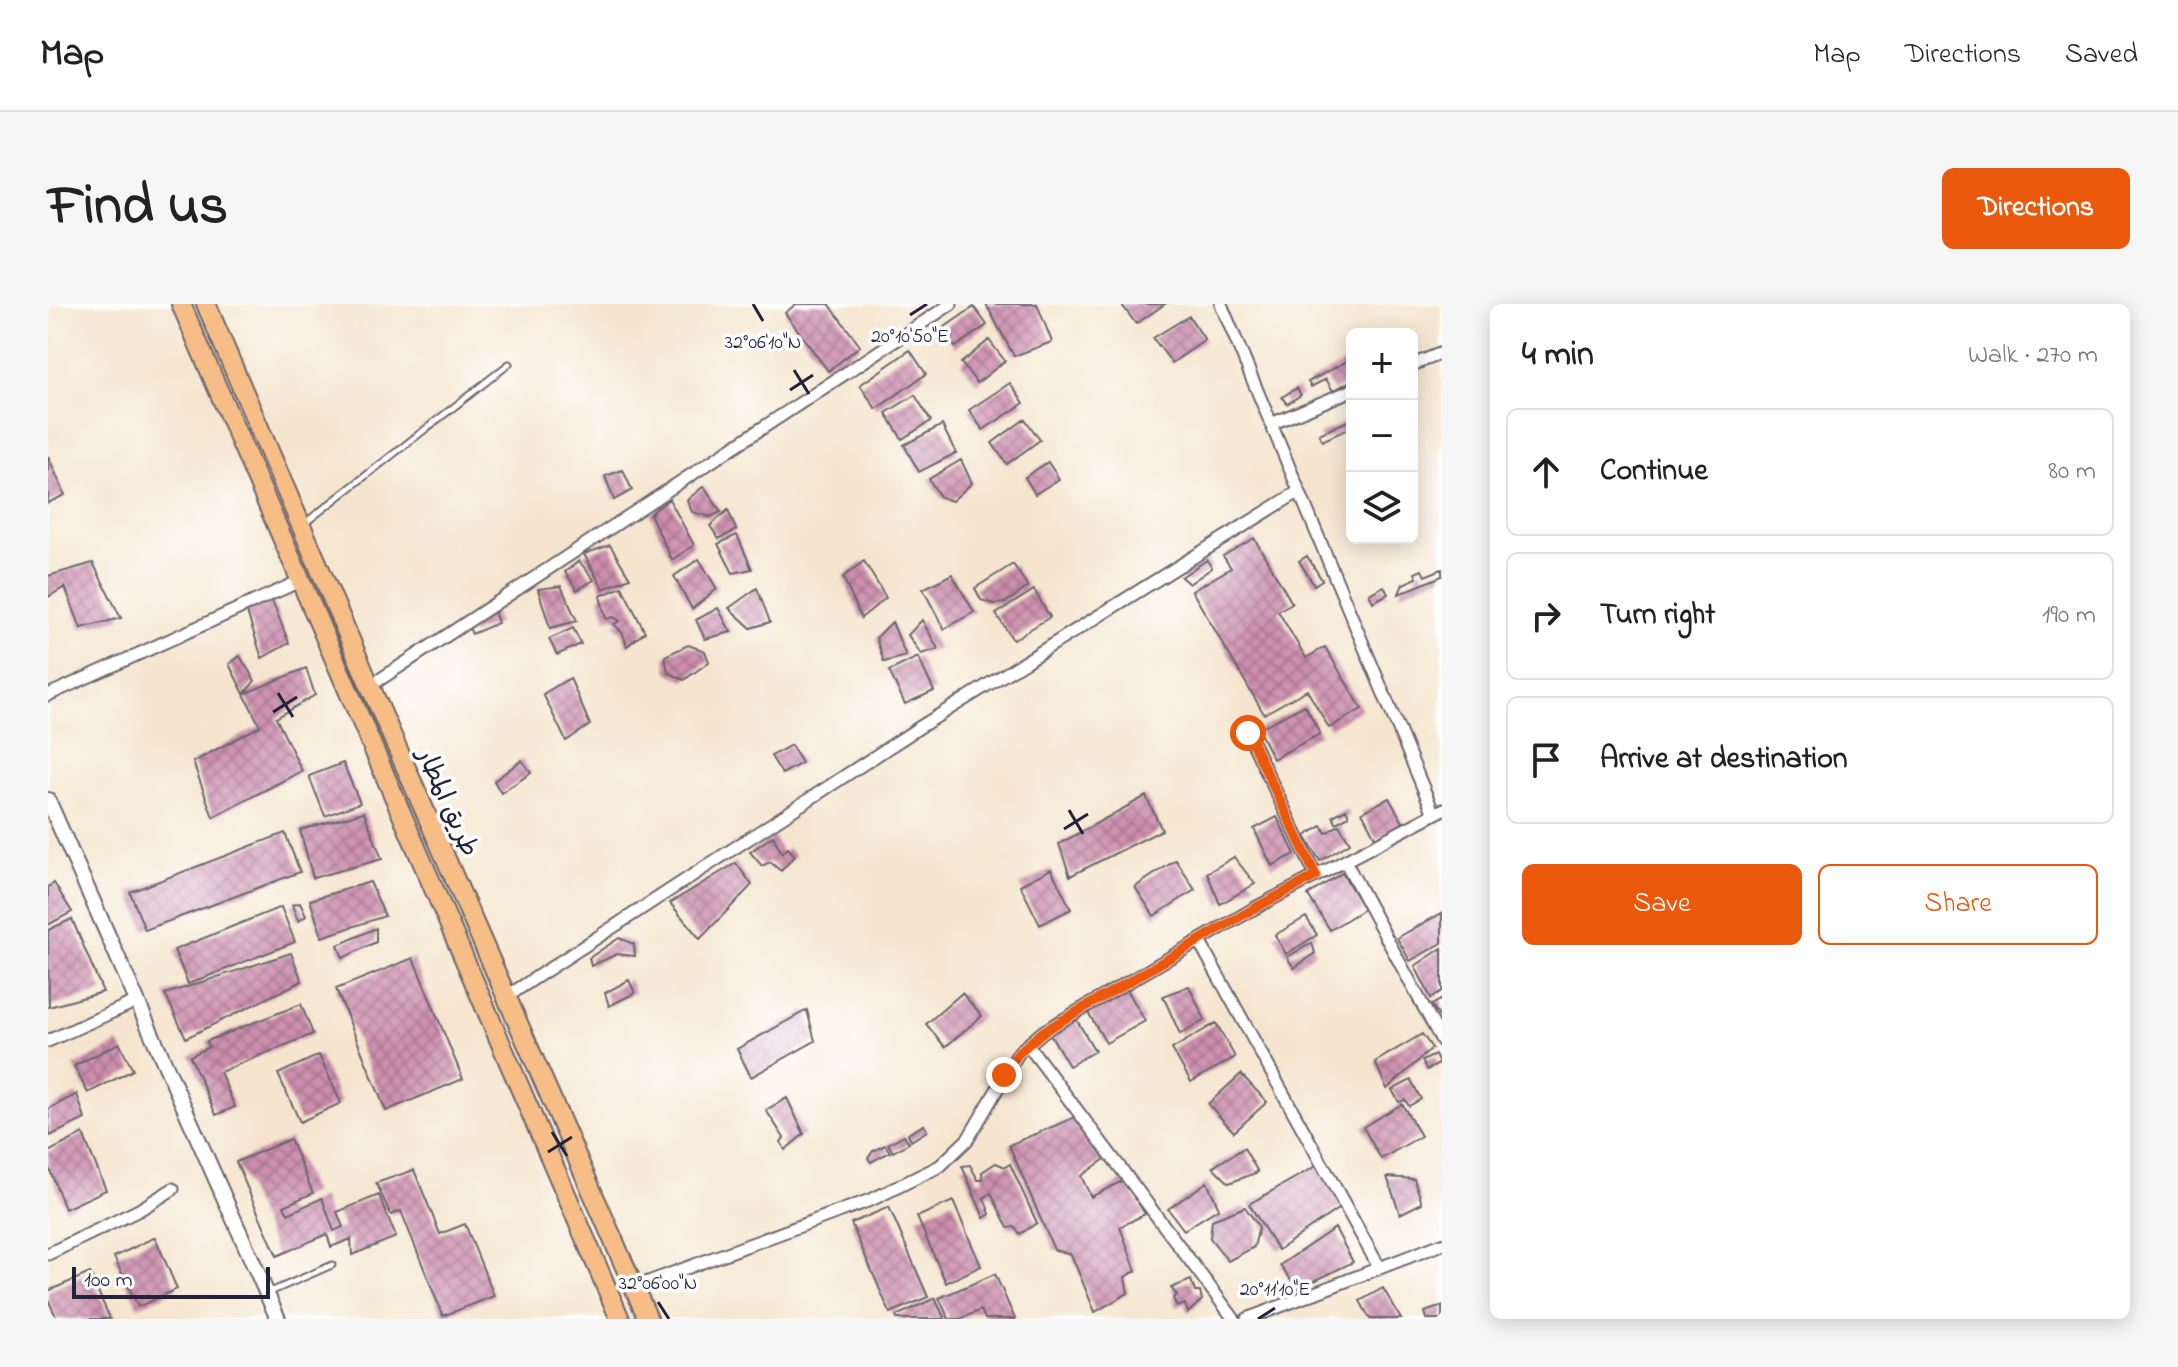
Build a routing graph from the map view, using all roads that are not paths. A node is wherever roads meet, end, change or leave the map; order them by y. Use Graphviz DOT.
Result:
graph roads {
  1 [pos="181,304"];
  2 [pos="951,304"];
  3 [pos="1221,304"];
  4 [pos="211,306"];
  5 [pos="1442,353"];
  6 [pos="1418,363"];
  7 [pos="509,364"];
  8 [pos="1346,393"];
  9 [pos="1271,424"];
  10 [pos="262,434"];
  11 [pos="242,445"];
  12 [pos="1298,492"];
  13 [pos="301,526"];
  14 [pos="300,581"];
  15 [pos="370,686"];
  16 [pos="48,695"];
  17 [pos="1248,733"];
  18 [pos="48,800"];
  19 [pos="1438,812"];
  20 [pos="1345,861"];
  21 [pos="1316,876"];
  22 [pos="1199,941"];
  23 [pos="506,997"];
  24 [pos="137,1001"];
  25 [pos="48,1041"];
  26 [pos="1442,1041"];
  27 [pos="1028,1045"];
  28 [pos="173,1189"];
  29 [pos="1442,1244"];
  30 [pos="48,1254"];
  31 [pos="332,1265"];
  32 [pos="1379,1267"];
  33 [pos="635,1287"];
  34 [pos="267,1293"];
  35 [pos="278,1319"];
  36 [pos="620,1319"];
  37 [pos="648,1319"];
  38 [pos="1234,1319"];
  39 [pos="1247,1319"];
  1 -- 11 [label="highway, طريق المطار"];
  2 -- 15 [label="street"];
  3 -- 9 [label="street"];
  4 -- 10 [label="highway, طريق المطار"];
  5 -- 6 [label="street"];
  7 -- 13 [label="lane"];
  8 -- 9 [label="street"];
  9 -- 12 [label="street"];
  10 -- 11 [label="highway"];
  10 -- 13 [label="highway, طريق المطار"];
  11 -- 14 [label="highway, طريق المطار"];
  12 -- 19 [label="street"];
  12 -- 23 [label="street"];
  13 -- 15 [label="highway, طريق المطار"];
  14 -- 16 [label="street"];
  14 -- 36 [label="highway, طريق المطار"];
  15 -- 23 [label="highway, طريق المطار"];
  17 -- 21 [label="street"];
  18 -- 24 [label="street"];
  19 -- 20 [label="street"];
  20 -- 21 [label="street"];
  20 -- 26 [label="street"];
  21 -- 22 [label="street"];
  22 -- 27 [label="street"];
  22 -- 32 [label="street"];
  23 -- 33 [label="highway, طريق المطار"];
  24 -- 25 [label="street"];
  24 -- 34 [label="street"];
  27 -- 33 [label="street"];
  27 -- 38 [label="street"];
  28 -- 30 [label="street"];
  29 -- 32 [label="street"];
  31 -- 34 [label="lane"];
  32 -- 39 [label="street"];
  33 -- 37 [label="highway, طريق المطار"];
  34 -- 35 [label="street"];
}
